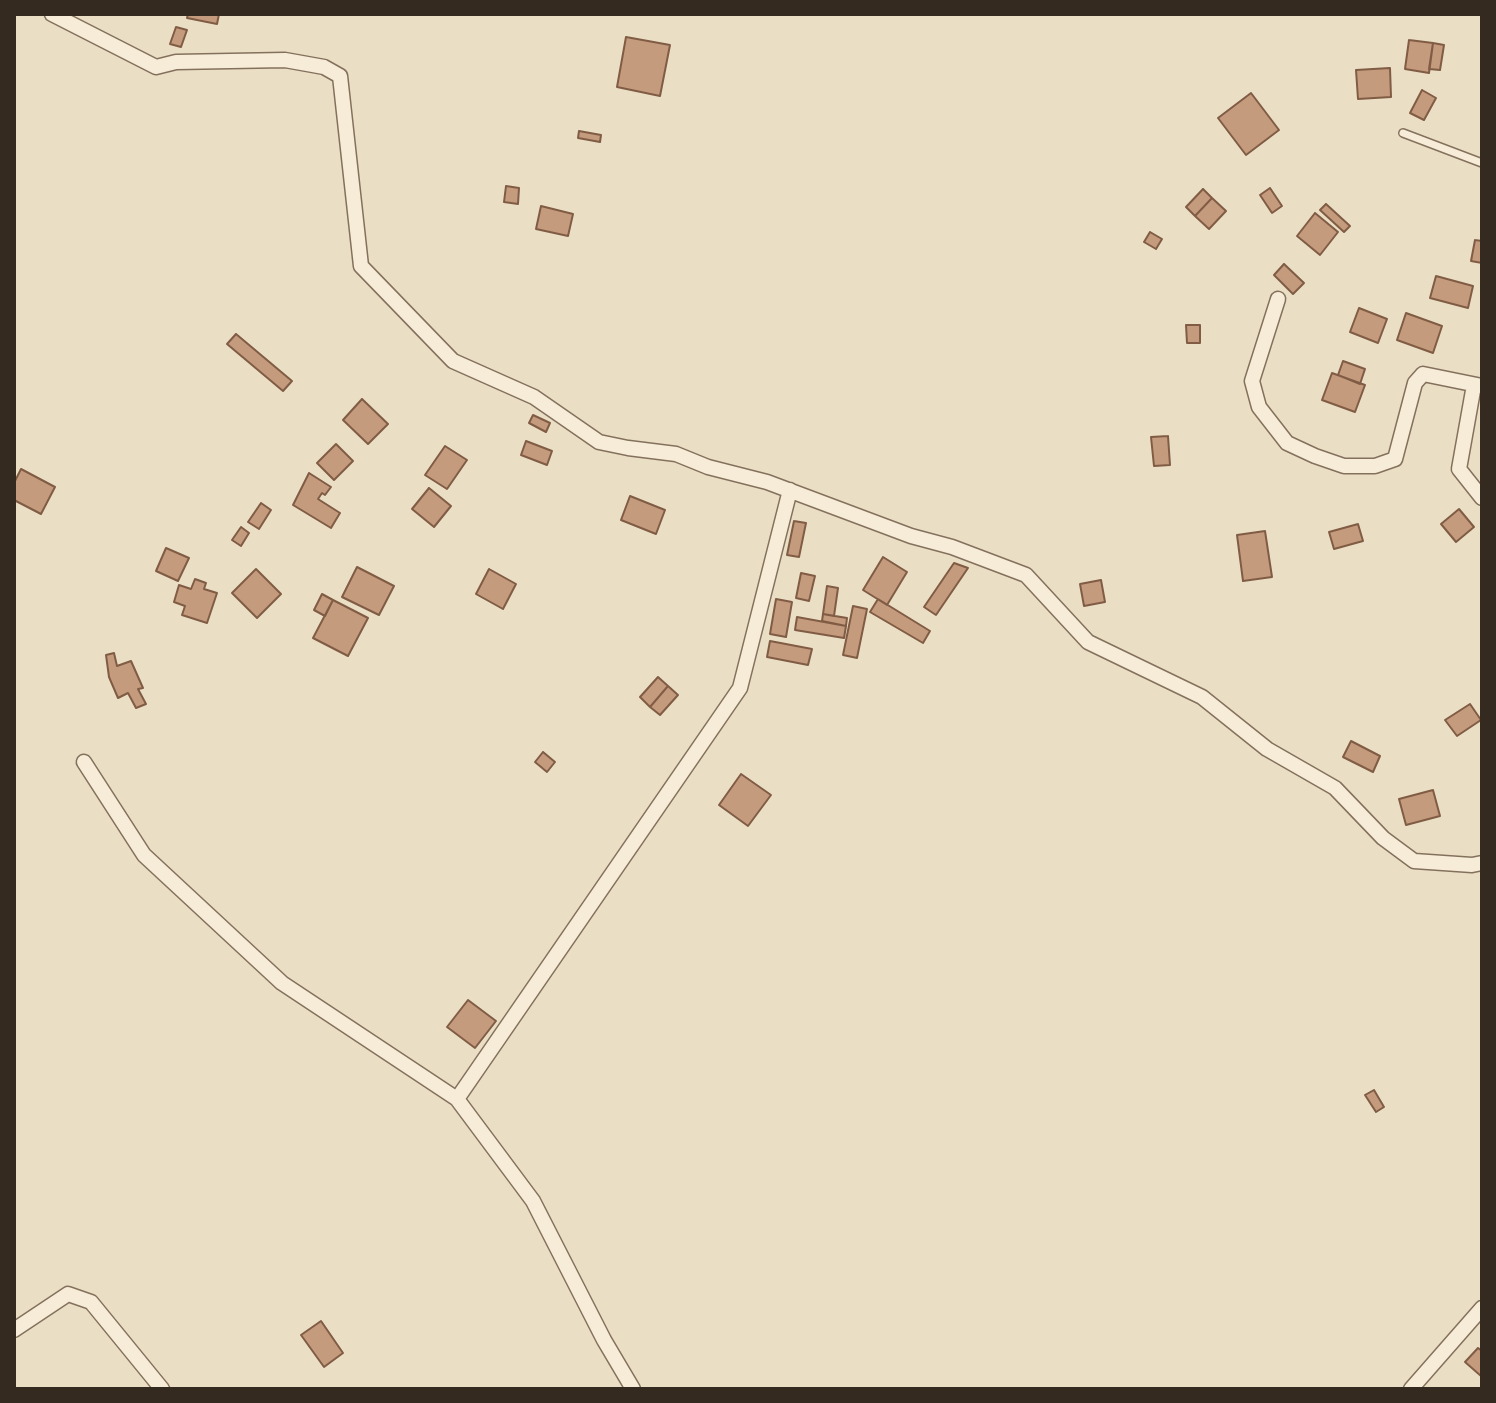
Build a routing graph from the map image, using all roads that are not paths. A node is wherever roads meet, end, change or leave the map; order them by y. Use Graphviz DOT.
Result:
graph roads {
  1 [pos="52,14"];
  2 [pos="1403,133"];
  3 [pos="1482,163"];
  4 [pos="1278,299"];
  5 [pos="1478,386"];
  6 [pos="790,490"];
  7 [pos="1482,498"];
  8 [pos="84,762"];
  9 [pos="1482,863"];
  10 [pos="457,1099"];
  11 [pos="1482,1308"];
  12 [pos="14,1330"];
  13 [pos="162,1389"];
  14 [pos="633,1389"];
  15 [pos="1411,1389"];
  1 -- 6 [label="street"];
  2 -- 3 [label="lane"];
  4 -- 5 [label="street"];
  5 -- 7 [label="street"];
  6 -- 9 [label="street"];
  6 -- 10 [label="street"];
  8 -- 10 [label="street"];
  10 -- 14 [label="street"];
  11 -- 15 [label="street"];
  12 -- 13 [label="street"];
}
